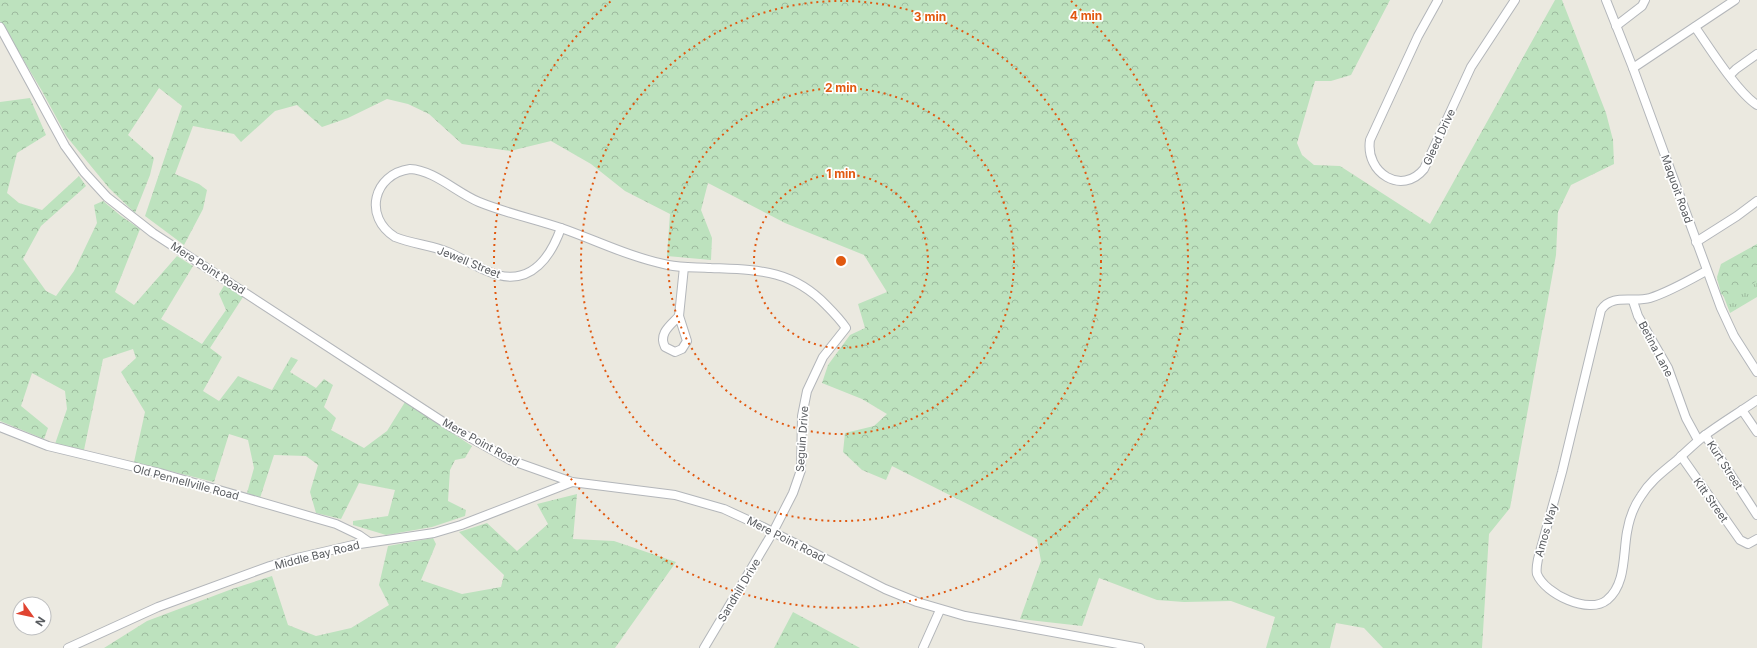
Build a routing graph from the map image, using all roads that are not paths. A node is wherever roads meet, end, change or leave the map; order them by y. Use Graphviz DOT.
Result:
graph roads {
  1 [pos="1438,0"];
  2 [pos="1515,0"];
  3 [pos="1606,0"];
  4 [pos="1645,0"];
  5 [pos="1736,0"];
  6 [pos="1616,26"];
  7 [pos="0,27"];
  8 [pos="1695,27"];
  9 [pos="1757,54"];
  10 [pos="1633,68"];
  11 [pos="1730,75"];
  12 [pos="1757,105"];
  13 [pos="1757,201"];
  14 [pos="561,228"];
  15 [pos="1696,242"];
  16 [pos="684,267"];
  17 [pos="1706,271"];
  18 [pos="1634,301"];
  19 [pos="679,316"];
  20 [pos="846,328"];
  21 [pos="1757,372"];
  22 [pos="1757,400"];
  23 [pos="1742,410"];
  24 [pos="0,427"];
  25 [pos="1757,432"];
  26 [pos="1705,435"];
  27 [pos="1698,440"];
  28 [pos="1681,456"];
  29 [pos="572,482"];
  30 [pos="1757,515"];
  31 [pos="773,532"];
  32 [pos="1757,539"];
  33 [pos="368,542"];
  34 [pos="940,610"];
  35 [pos="1126,647"];
  36 [pos="68,648"];
  37 [pos="704,648"];
  38 [pos="923,648"];
  39 [pos="1140,648"];
  1 -- 2 [label="street, Gleed Drive"];
  3 -- 6 [label="street, Maquoit Road"];
  4 -- 6 [label="street"];
  5 -- 8 [label="street"];
  6 -- 10 [label="street, Maquoit Road"];
  7 -- 29 [label="street, Mere Point Road"];
  8 -- 10 [label="street"];
  8 -- 11 [label="street"];
  9 -- 11 [label="street"];
  10 -- 15 [label="street, Maquoit Road"];
  11 -- 12 [label="street"];
  13 -- 15 [label="street"];
  14 -- 14 [label="street, Jewell Street"];
  14 -- 16 [label="street, Jewell Street"];
  15 -- 17 [label="street, Maquoit Road"];
  16 -- 19 [label="street"];
  16 -- 20 [label="street, Jewell Street"];
  17 -- 18 [label="street, Amos Way"];
  17 -- 21 [label="street, Maquoit Road"];
  18 -- 27 [label="street, Betina Lane"];
  18 -- 28 [label="street, Amos Way"];
  20 -- 31 [label="street, Seguin Drive"];
  22 -- 23 [label="street, Amos Way"];
  23 -- 25 [label="street"];
  23 -- 26 [label="street, Amos Way"];
  24 -- 33 [label="street, Old Pennellville Road"];
  26 -- 27 [label="street, Amos Way"];
  26 -- 30 [label="street, Kurt Street"];
  27 -- 28 [label="street, Amos Way"];
  28 -- 32 [label="street, Kitt Street"];
  29 -- 31 [label="street, Mere Point Road"];
  29 -- 33 [label="street, Middle Bay Road"];
  31 -- 34 [label="street, Mere Point Road"];
  31 -- 37 [label="street, Sandhill Drive"];
  33 -- 36 [label="street, Middle Bay Road"];
  34 -- 35 [label="street, Mere Point Road"];
  34 -- 38 [label="street"];
  35 -- 39 [label="street, Mere Point Road"];
}
